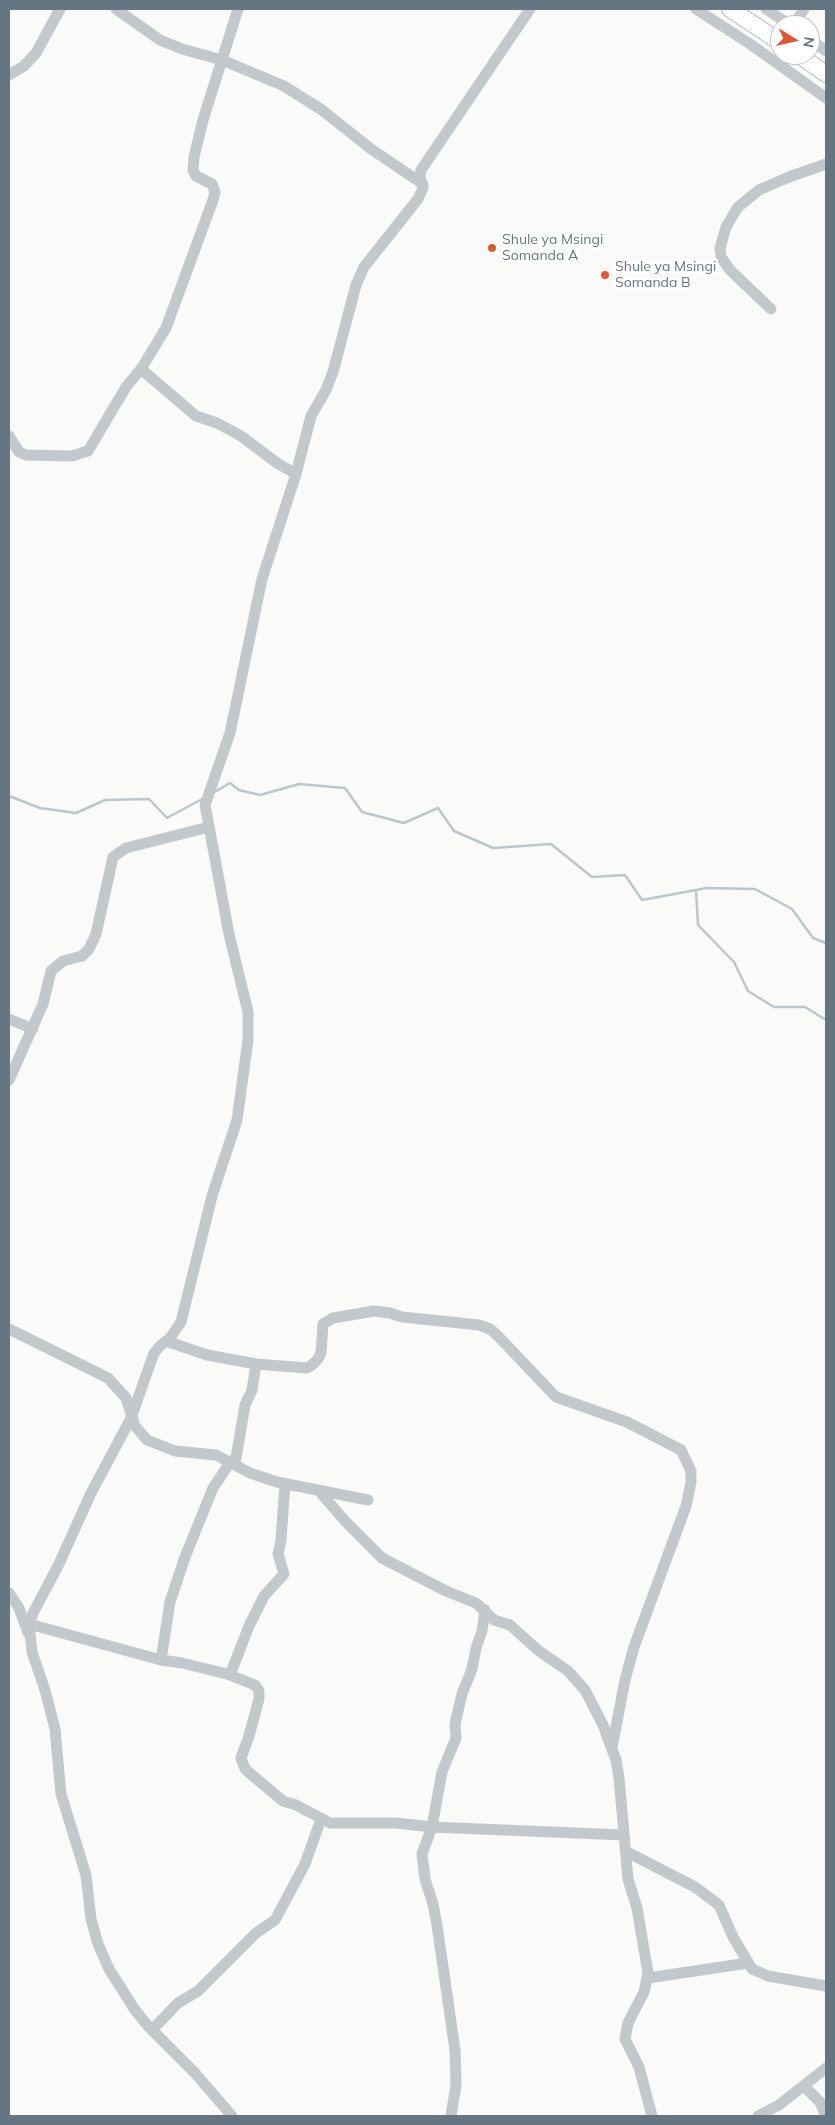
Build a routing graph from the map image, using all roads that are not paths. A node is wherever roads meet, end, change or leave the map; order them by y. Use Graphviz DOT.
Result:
graph roads {
  1 [pos="60,9"];
  2 [pos="116,9"];
  3 [pos="238,9"];
  4 [pos="530,9"];
  5 [pos="696,9"];
  6 [pos="730,9"];
  7 [pos="770,35"];
  8 [pos="222,60"];
  9 [pos="813,65"];
  10 [pos="826,74"];
  11 [pos="9,75"];
  12 [pos="826,98"];
  13 [pos="826,164"];
  14 [pos="423,184"];
  15 [pos="771,309"];
  16 [pos="141,369"];
  17 [pos="9,436"];
  18 [pos="296,474"];
  19 [pos="209,827"];
  20 [pos="9,1019"];
  21 [pos="33,1029"];
  22 [pos="10,1075"];
  23 [pos="9,1330"];
  24 [pos="166,1341"];
  25 [pos="256,1364"];
  26 [pos="131,1418"];
  27 [pos="233,1463"];
  28 [pos="285,1484"];
  29 [pos="319,1491"];
  30 [pos="368,1500"];
  31 [pos="9,1592"];
  32 [pos="485,1610"];
  33 [pos="29,1624"];
  34 [pos="29,1637"];
  35 [pos="161,1660"];
  36 [pos="230,1675"];
  37 [pos="612,1748"];
  38 [pos="321,1819"];
  39 [pos="432,1827"];
  40 [pos="624,1836"];
  41 [pos="627,1852"];
  42 [pos="748,1963"];
  43 [pos="648,1978"];
  44 [pos="826,1986"];
  45 [pos="152,2030"];
  46 [pos="826,2068"];
  47 [pos="804,2086"];
  48 [pos="232,2116"];
  49 [pos="451,2116"];
  50 [pos="652,2116"];
  51 [pos="758,2116"];
  52 [pos="826,2116"];
  1 -- 11 [label="street"];
  2 -- 8 [label="street"];
  3 -- 8 [label="street"];
  4 -- 14 [label="street"];
  5 -- 12 [label="street"];
  6 -- 7 [label="highway"];
  8 -- 14 [label="street"];
  8 -- 16 [label="street"];
  9 -- 10 [label="highway"];
  13 -- 15 [label="street"];
  14 -- 18 [label="street"];
  16 -- 17 [label="street"];
  16 -- 18 [label="street"];
  18 -- 19 [label="street"];
  19 -- 21 [label="street"];
  19 -- 24 [label="street"];
  20 -- 21 [label="street"];
  21 -- 22 [label="street"];
  23 -- 26 [label="street"];
  24 -- 25 [label="street"];
  24 -- 26 [label="street"];
  25 -- 27 [label="street"];
  25 -- 37 [label="street"];
  26 -- 27 [label="street"];
  26 -- 33 [label="street"];
  27 -- 28 [label="street"];
  27 -- 35 [label="street"];
  28 -- 29 [label="street"];
  28 -- 36 [label="street"];
  29 -- 30 [label="street"];
  29 -- 32 [label="street"];
  31 -- 34 [label="street"];
  32 -- 37 [label="street"];
  32 -- 39 [label="street"];
  33 -- 34 [label="street"];
  33 -- 35 [label="street"];
  34 -- 45 [label="street"];
  35 -- 36 [label="street"];
  36 -- 38 [label="street"];
  37 -- 40 [label="street"];
  38 -- 39 [label="street"];
  38 -- 45 [label="street"];
  39 -- 40 [label="street"];
  39 -- 49 [label="street"];
  40 -- 41 [label="street"];
  41 -- 42 [label="street"];
  41 -- 43 [label="street"];
  42 -- 43 [label="street"];
  42 -- 44 [label="street"];
  43 -- 50 [label="street"];
  45 -- 48 [label="street"];
  46 -- 47 [label="street"];
  47 -- 51 [label="street"];
  47 -- 52 [label="street"];
}
